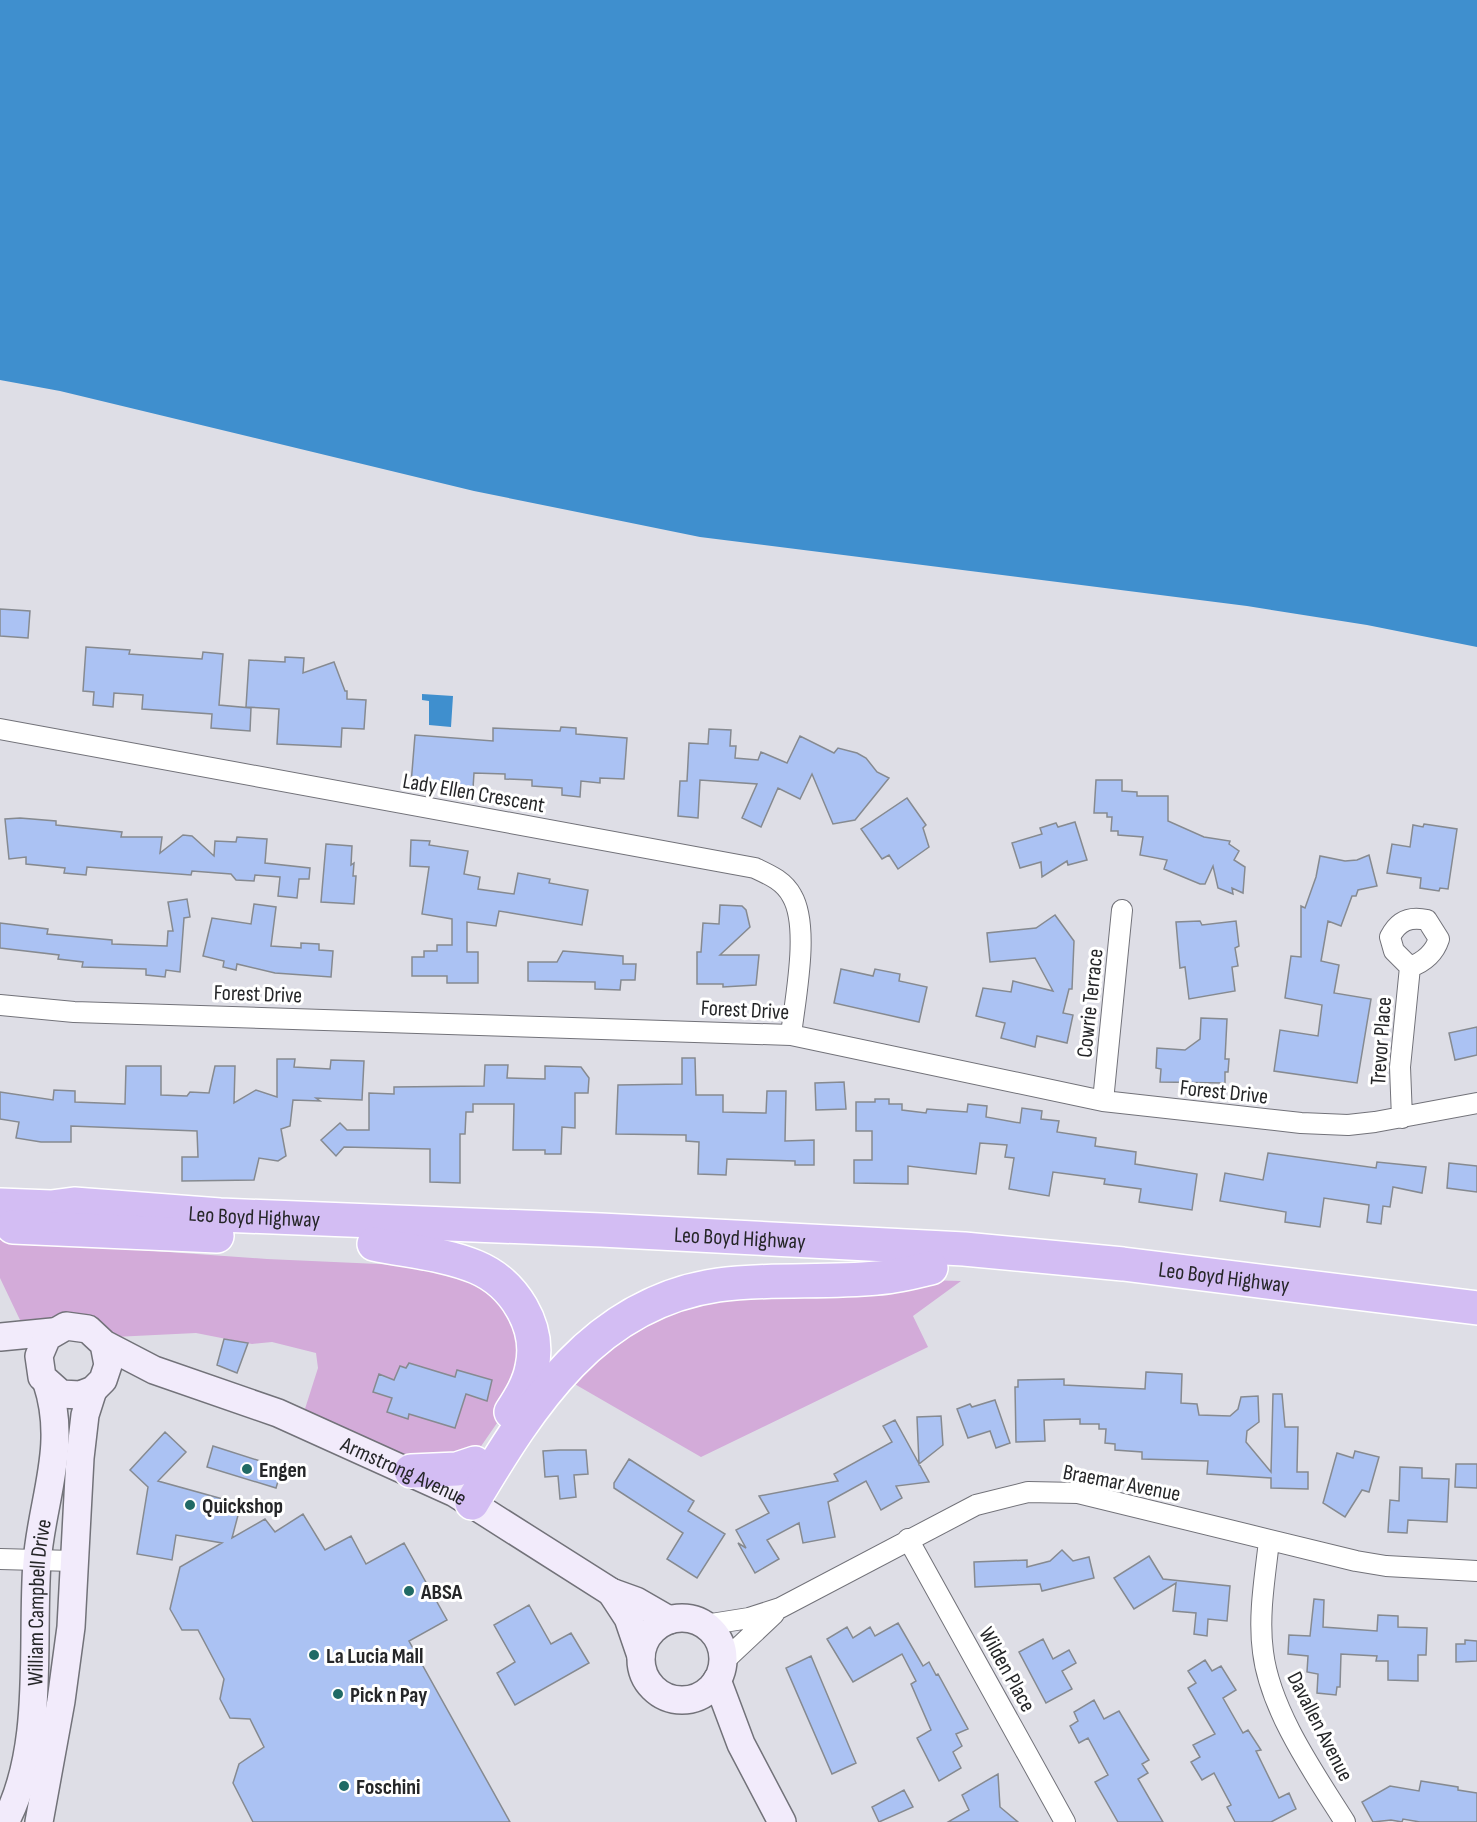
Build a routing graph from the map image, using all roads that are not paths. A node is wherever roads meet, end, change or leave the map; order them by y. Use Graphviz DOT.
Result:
graph roads {
  1 [pos="0,729"];
  2 [pos="1122,910"];
  3 [pos="1410,967"];
  4 [pos="0,1005"];
  5 [pos="791,1035"];
  6 [pos="1103,1101"];
  7 [pos="1477,1102"];
  8 [pos="1402,1118"];
  9 [pos="0,1191"];
  10 [pos="74,1204"];
  11 [pos="0,1205"];
  12 [pos="0,1226"];
  13 [pos="374,1244"];
  14 [pos="931,1268"];
  15 [pos="1477,1308"];
  16 [pos="1477,1330"];
  17 [pos="52,1332"];
  18 [pos="0,1337"];
  19 [pos="104,1344"];
  20 [pos="0,1345"];
  21 [pos="43,1376"];
  22 [pos="182,1380"];
  23 [pos="98,1385"];
  24 [pos="482,1469"];
  25 [pos="411,1471"];
  26 [pos="473,1504"];
  27 [pos="908,1539"];
  28 [pos="1269,1541"];
  29 [pos="0,1559"];
  30 [pos="38,1561"];
  31 [pos="73,1561"];
  32 [pos="1477,1570"];
  33 [pos="611,1593"];
  34 [pos="780,1608"];
  35 [pos="669,1620"];
  36 [pos="705,1625"];
  37 [pos="641,1656"];
  38 [pos="720,1671"];
  39 [pos="677,1700"];
  40 [pos="741,1744"];
  41 [pos="5,1822"];
  42 [pos="39,1822"];
  43 [pos="782,1822"];
  44 [pos="1065,1822"];
  45 [pos="1345,1822"];
  1 -- 5 [label="street, Lady Ellen Crescent"];
  2 -- 6 [label="street, Cowrie Terrace"];
  3 -- 8 [label="street, Trevor Place"];
  4 -- 5 [label="street, Forest Drive"];
  5 -- 6 [label="street, Forest Drive"];
  6 -- 8 [label="street, Forest Drive"];
  7 -- 8 [label="street, Forest Drive"];
  9 -- 10 [label="highway"];
  10 -- 11 [label="highway, Leo Boyd Highway"];
  10 -- 15 [label="highway, Leo Boyd Highway"];
  12 -- 13 [label="highway, Leo Boyd Highway"];
  13 -- 14 [label="highway, Leo Boyd Highway"];
  13 -- 24 [label="highway"];
  14 -- 16 [label="highway, Leo Boyd Highway"];
  14 -- 24 [label="highway"];
  17 -- 18 [label="street"];
  17 -- 19 [label="street"];
  17 -- 21 [label="street"];
  19 -- 22 [label="street, Armstrong Avenue"];
  19 -- 23 [label="street"];
  20 -- 21 [label="street"];
  21 -- 23 [label="street"];
  21 -- 30 [label="street, William Campbell Drive"];
  22 -- 23 [label="street, Armstrong Avenue"];
  22 -- 25 [label="street, Armstrong Avenue"];
  23 -- 31 [label="street, William Campbell Drive"];
  24 -- 25 [label="highway"];
  24 -- 26 [label="highway"];
  25 -- 26 [label="street, Armstrong Avenue"];
  26 -- 33 [label="street, Armstrong Avenue"];
  27 -- 28 [label="street, Braemar Avenue"];
  27 -- 34 [label="street, Braemar Avenue"];
  27 -- 44 [label="street, Wilden Place"];
  28 -- 32 [label="street, Braemar Avenue"];
  28 -- 45 [label="street, Davallen Avenue"];
  29 -- 30 [label="street"];
  30 -- 31 [label="street"];
  30 -- 41 [label="street, William Campbell Drive"];
  31 -- 42 [label="street, William Campbell Drive"];
  33 -- 35 [label="street, Armstrong Avenue"];
  33 -- 37 [label="street, Armstrong Avenue"];
  34 -- 36 [label="street, Braemar Avenue"];
  34 -- 38 [label="street, Braemar Avenue"];
  35 -- 36 [label="street"];
  35 -- 37 [label="street"];
  36 -- 38 [label="street"];
  37 -- 39 [label="street"];
  38 -- 39 [label="street"];
  38 -- 40 [label="street"];
  39 -- 40 [label="street"];
  40 -- 43 [label="street"];
}
